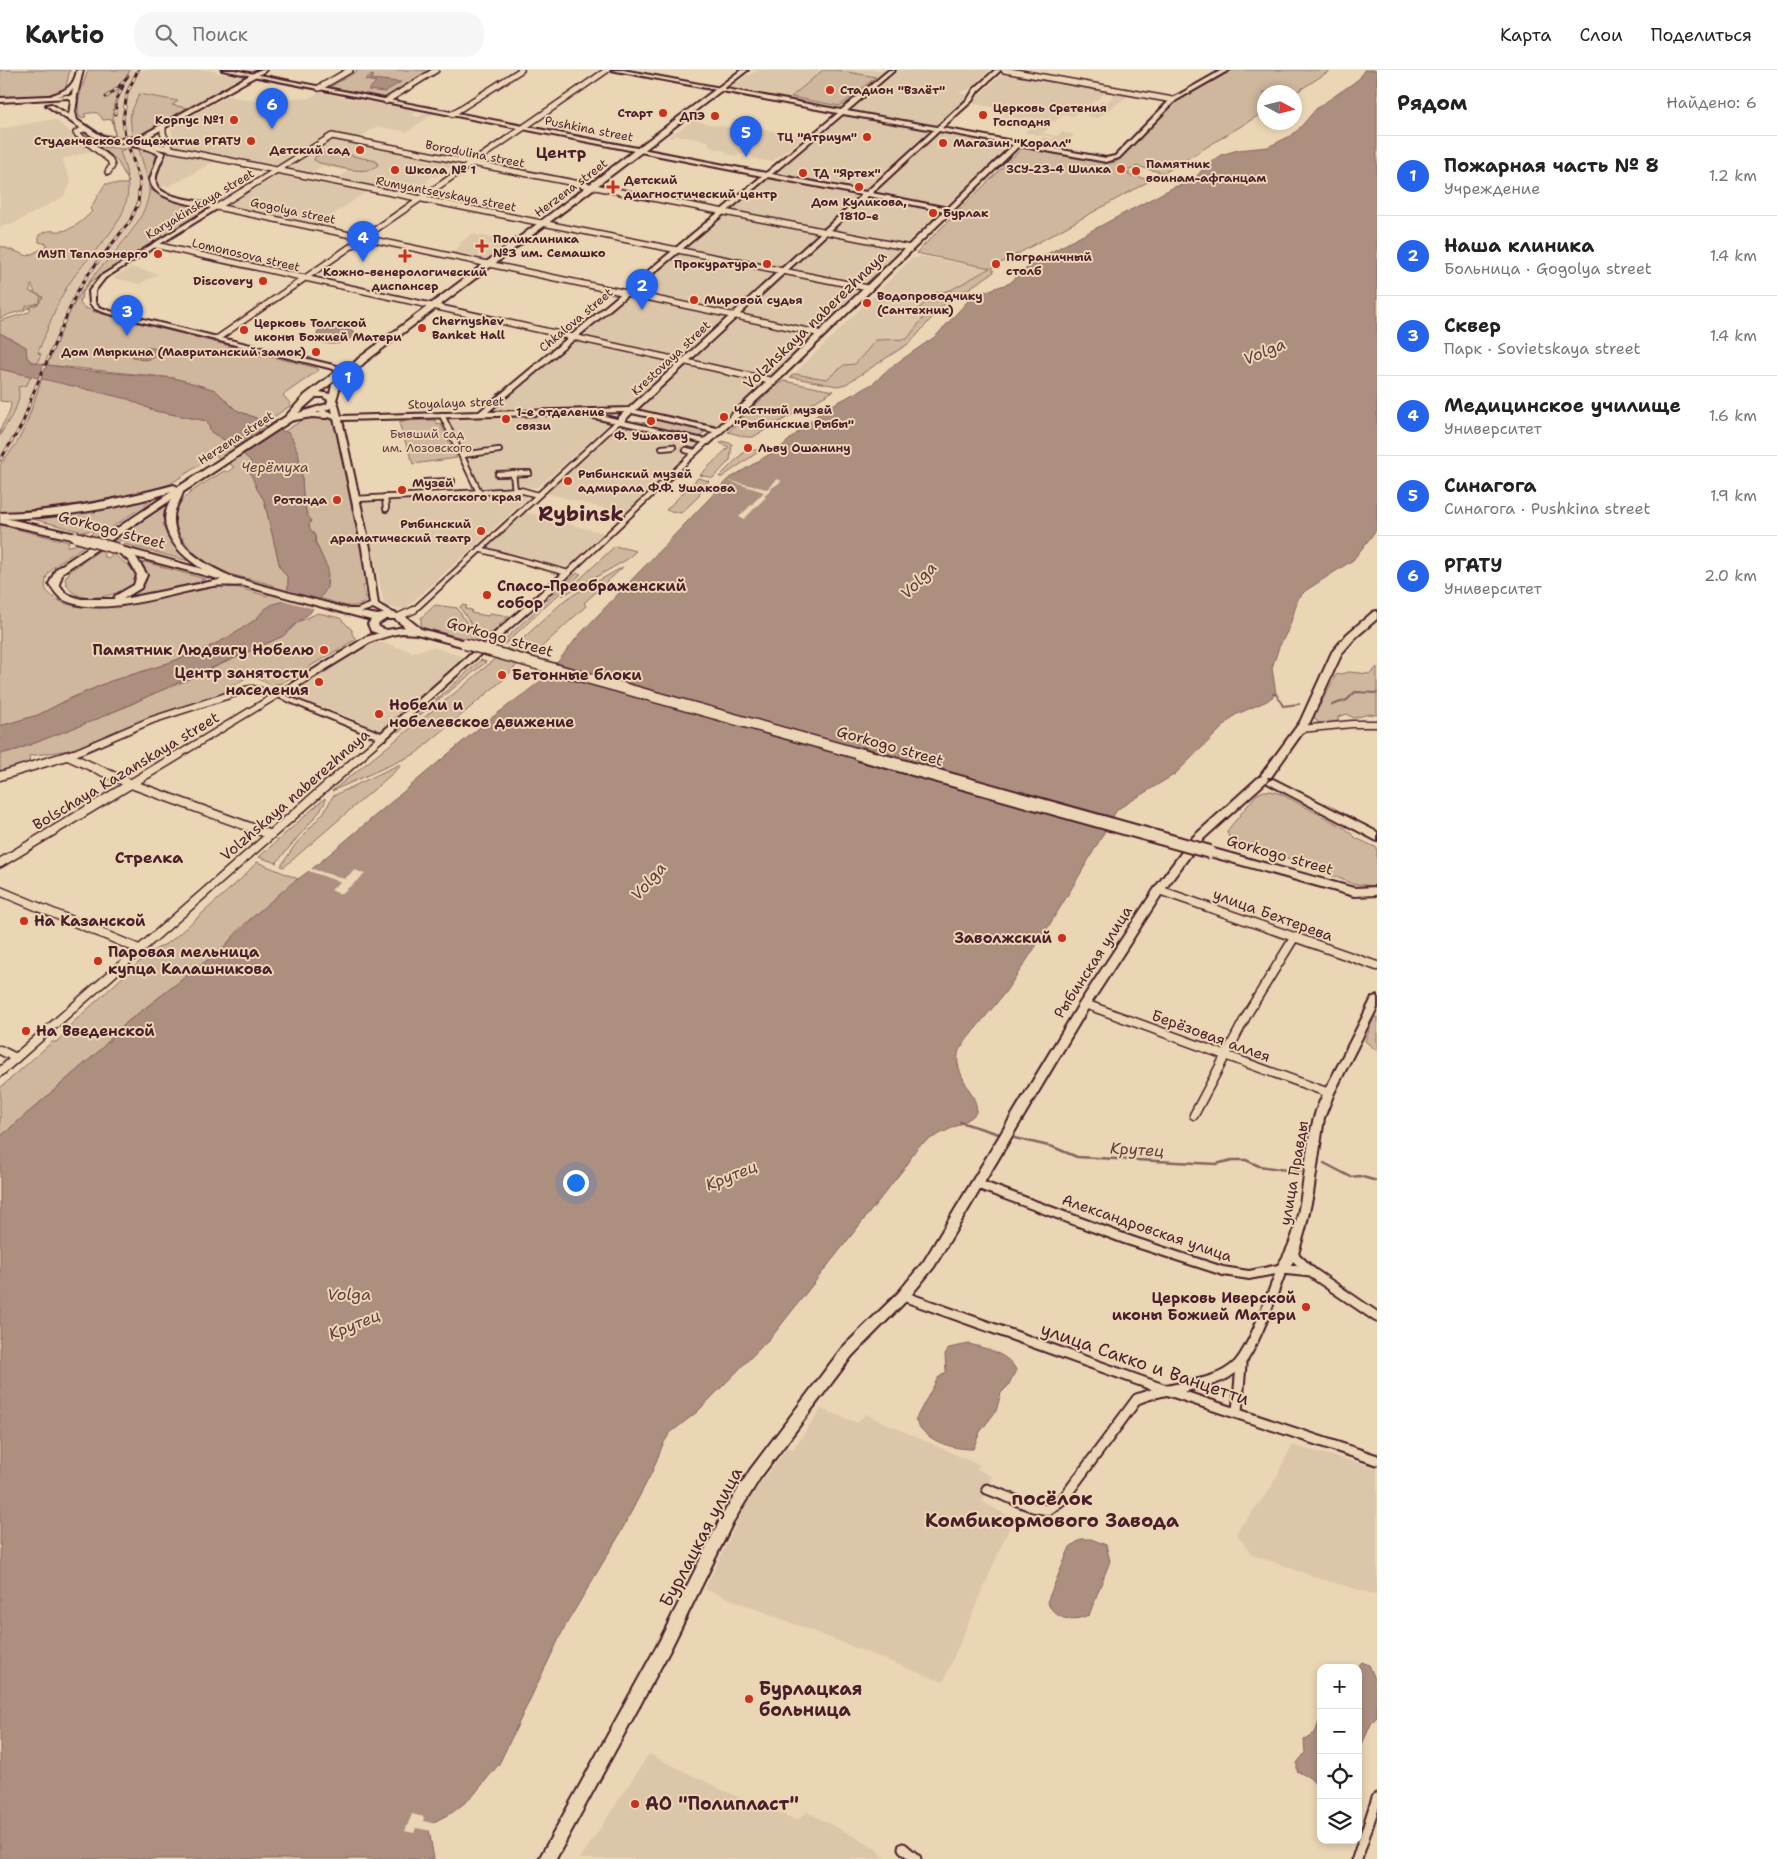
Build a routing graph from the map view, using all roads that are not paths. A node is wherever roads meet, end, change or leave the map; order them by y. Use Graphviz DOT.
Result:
graph roads {
  1 [pos="80,70"];
  2 [pos="225,70"];
  3 [pos="264,70"];
  4 [pos="350,70"];
  5 [pos="436,70"];
  6 [pos="521,70"];
  7 [pos="607,70"];
  8 [pos="614,70"];
  9 [pos="745,70"];
  10 [pos="892,70"];
  11 [pos="998,70"];
  12 [pos="1004,70"];
  13 [pos="1226,70"];
  14 [pos="254,76"];
  15 [pos="78,80"];
  16 [pos="319,88"];
  17 [pos="720,89"];
  18 [pos="52,96"];
  19 [pos="0,100"];
  20 [pos="19,100"];
  21 [pos="74,100"];
  22 [pos="1173,100"];
  23 [pos="386,101"];
  24 [pos="47,105"];
  25 [pos="843,111"];
  26 [pos="452,114"];
  27 [pos="74,122"];
  28 [pos="524,128"];
  29 [pos="939,128"];
  30 [pos="84,129"];
  31 [pos="161,129"];
  32 [pos="332,136"];
  33 [pos="133,142"];
  34 [pos="1018,143"];
  35 [pos="170,149"];
  36 [pos="161,150"];
  37 [pos="640,150"];
  38 [pos="472,163"];
  39 [pos="276,171"];
  40 [pos="108,172"];
  41 [pos="767,175"];
  42 [pos="593,187"];
  43 [pos="868,194"];
  44 [pos="420,200"];
  45 [pos="217,207"];
  46 [pos="949,210"];
  47 [pos="722,212"];
  48 [pos="544,224"];
  49 [pos="826,232"];
  50 [pos="365,238"];
  51 [pos="155,245"];
  52 [pos="910,248"];
  53 [pos="676,251"];
  54 [pos="490,264"];
  55 [pos="782,272"];
  56 [pos="306,279"];
  57 [pos="868,288"];
  58 [pos="626,292"];
  59 [pos="432,307"];
  60 [pos="735,315"];
  61 [pos="822,334"];
  62 [pos="218,338"];
  63 [pos="572,338"];
  64 [pos="362,360"];
  65 [pos="687,363"];
  66 [pos="323,365"];
  67 [pos="351,366"];
  68 [pos="342,375"];
  69 [pos="772,381"];
  70 [pos="333,400"];
  71 [pos="304,401"];
  72 [pos="317,409"];
  73 [pos="631,410"];
  74 [pos="574,411"];
  75 [pos="481,414"];
  76 [pos="442,415"];
  77 [pos="336,418"];
  78 [pos="288,419"];
  79 [pos="619,421"];
  80 [pos="719,431"];
  81 [pos="706,442"];
  82 [pos="673,447"];
  83 [pos="662,448"];
  84 [pos="499,450"];
  85 [pos="686,450"];
  86 [pos="694,452"];
  87 [pos="462,455"];
  88 [pos="513,473"];
  89 [pos="498,474"];
  90 [pos="529,474"];
  91 [pos="198,477"];
  92 [pos="452,481"];
  93 [pos="514,490"];
  94 [pos="479,492"];
  95 [pos="426,495"];
  96 [pos="538,495"];
  97 [pos="385,497"];
  98 [pos="356,499"];
  99 [pos="386,509"];
  100 [pos="0,518"];
  101 [pos="118,549"];
  102 [pos="479,549"];
  103 [pos="568,573"];
  104 [pos="243,583"];
  105 [pos="73,600"];
  106 [pos="374,604"];
  107 [pos="340,610"];
  108 [pos="414,610"];
  109 [pos="1377,614"];
  110 [pos="397,624"];
  111 [pos="374,627"];
  112 [pos="277,695"];
  113 [pos="1377,724"];
  114 [pos="1300,729"];
  115 [pos="382,736"];
  116 [pos="68,756"];
  117 [pos="0,776"];
  118 [pos="1272,776"];
  119 [pos="131,784"];
  120 [pos="269,834"];
  121 [pos="1377,837"];
  122 [pos="0,863"];
  123 [pos="1159,890"];
  124 [pos="0,891"];
  125 [pos="1377,891"];
  126 [pos="1354,892"];
  127 [pos="1377,900"];
  128 [pos="1294,938"];
  129 [pos="139,949"];
  130 [pos="1377,966"];
  131 [pos="1377,998"];
  132 [pos="1085,1004"];
  133 [pos="0,1050"];
  134 [pos="1226,1056"];
  135 [pos="16,1058"];
  136 [pos="0,1072"];
  137 [pos="1329,1093"];
  138 [pos="1194,1115"];
  139 [pos="977,1184"];
  140 [pos="1292,1254"];
  141 [pos="1282,1269"];
  142 [pos="1311,1272"];
  143 [pos="903,1296"];
  144 [pos="1377,1317"];
  145 [pos="1241,1365"];
  146 [pos="1166,1390"];
  147 [pos="1237,1412"];
  148 [pos="1377,1460"];
  149 [pos="987,1489"];
  150 [pos="1377,1798"];
  151 [pos="903,1848"];
  152 [pos="547,1859"];
  153 [pos="916,1859"];
  154 [pos="1356,1859"];
  1 -- 15 [label="street"];
  2 -- 14 [label="street, Pushkina street"];
  3 -- 14 [label="main road"];
  4 -- 16 [label="street"];
  5 -- 23 [label="street"];
  6 -- 26 [label="street"];
  7 -- 28 [label="street"];
  8 -- 17 [label="street"];
  9 -- 17 [label="main road, Herzena street"];
  10 -- 25 [label="street, Chkalova street"];
  11 -- 29 [label="street, Krestovaya street"];
  12 -- 22 [label="street"];
  13 -- 22 [label="street"];
  14 -- 16 [label="street, Pushkina street"];
  14 -- 31 [label="main road"];
  15 -- 18 [label="street"];
  15 -- 21 [label="street"];
  16 -- 23 [label="street, Pushkina street"];
  17 -- 25 [label="street"];
  17 -- 37 [label="main road, Herzena street"];
  18 -- 20 [label="main road"];
  18 -- 21 [label="main road"];
  18 -- 24 [label="main road"];
  19 -- 20 [label="main road"];
  20 -- 24 [label="main road"];
  21 -- 24 [label="main road"];
  21 -- 27 [label="main road"];
  22 -- 34 [label="street"];
  23 -- 26 [label="street, Pushkina street"];
  24 -- 27 [label="main road"];
  25 -- 29 [label="street"];
  25 -- 41 [label="street, Chkalova street"];
  26 -- 28 [label="street, Pushkina street"];
  27 -- 30 [label="main road"];
  28 -- 37 [label="street, Pushkina street"];
  28 -- 38 [label="street"];
  29 -- 34 [label="street"];
  29 -- 43 [label="street, Krestovaya street"];
  30 -- 33 [label="main road"];
  30 -- 40 [label="street"];
  31 -- 33 [label="main road"];
  31 -- 35 [label="street"];
  31 -- 36 [label="street"];
  32 -- 38 [label="street, Borodulina street"];
  32 -- 39 [label="street, Karyakinskaya street"];
  33 -- 36 [label="street"];
  34 -- 46 [label="street, Volzhskaya naberezhnaya"];
  35 -- 36 [label="street, Rumyantsevskaya street"];
  35 -- 39 [label="street, Rumyantsevskaya street"];
  36 -- 45 [label="street, Gogolya street"];
  37 -- 41 [label="street, Pushkina street"];
  37 -- 42 [label="main road, Herzena street"];
  38 -- 42 [label="street, Borodulina street"];
  38 -- 44 [label="street"];
  39 -- 44 [label="street, Rumyantsevskaya street"];
  39 -- 45 [label="street, Karyakinskaya street"];
  41 -- 43 [label="street, Pushkina street"];
  41 -- 47 [label="street, Chkalova street"];
  42 -- 47 [label="street, Borodulina street"];
  42 -- 48 [label="main road, Herzena street"];
  43 -- 46 [label="street, Pushkina street"];
  43 -- 49 [label="street, Krestovaya street"];
  44 -- 48 [label="street, Rumyantsevskaya street"];
  44 -- 50 [label="street"];
  45 -- 50 [label="street, Gogolya street"];
  45 -- 51 [label="street, Karyakinskaya street"];
  46 -- 52 [label="street, Volzhskaya naberezhnaya"];
  47 -- 49 [label="street, Borodulina street"];
  47 -- 53 [label="street, Chkalova street"];
  48 -- 53 [label="street, Rumyantsevskaya street"];
  48 -- 54 [label="main road, Herzena street"];
  49 -- 52 [label="street, Borodulina street"];
  49 -- 55 [label="street, Krestovaya street"];
  50 -- 54 [label="street, Gogolya street"];
  50 -- 56 [label="street"];
  51 -- 56 [label="street, Lomonosova street"];
  51 -- 62 [label="street, Karyakinskaya street"];
  52 -- 57 [label="street, Volzhskaya naberezhnaya"];
  53 -- 55 [label="street, Rumyantsevskaya street"];
  53 -- 58 [label="street, Chkalova street"];
  54 -- 58 [label="street, Gogolya street"];
  54 -- 59 [label="main road, Herzena street"];
  55 -- 57 [label="street, Rumyantsevskaya street"];
  55 -- 60 [label="street, Krestovaya street"];
  56 -- 59 [label="street, Lomonosova street"];
  56 -- 62 [label="street"];
  57 -- 61 [label="street, Volzhskaya naberezhnaya"];
  58 -- 60 [label="street, Gogolya street"];
  58 -- 63 [label="street, Chkalova street"];
  59 -- 63 [label="street, Lomonosova street"];
  59 -- 64 [label="main road, Herzena street"];
  60 -- 61 [label="street, Gogolya street"];
  60 -- 65 [label="street, Krestovaya street"];
  61 -- 69 [label="street, Volzhskaya naberezhnaya"];
  62 -- 66 [label="street"];
  63 -- 65 [label="street, Lomonosova street"];
  63 -- 75 [label="street, Chkalova street"];
  64 -- 67 [label="main road, Herzena street"];
  64 -- 68 [label="main road, Herzena street"];
  65 -- 69 [label="street, Lomonosova street"];
  65 -- 73 [label="street, Krestovaya street"];
  66 -- 67 [label="street"];
  66 -- 68 [label="street"];
  66 -- 71 [label="street"];
  67 -- 68 [label="main road, Herzena street"];
  68 -- 70 [label="main road, Herzena street"];
  68 -- 71 [label="main road, Herzena street"];
  69 -- 80 [label="street, Volzhskaya naberezhnaya"];
  70 -- 71 [label="main road"];
  70 -- 72 [label="main road"];
  70 -- 77 [label="street"];
  71 -- 72 [label="main road"];
  71 -- 78 [label="main road, Herzena street"];
  72 -- 77 [label="street"];
  72 -- 78 [label="main road"];
  73 -- 74 [label="street, Stoyalaya street"];
  73 -- 79 [label="street, Krestovaya street"];
  73 -- 80 [label="street, Stoyalaya street"];
  74 -- 75 [label="street, Stoyalaya street"];
  74 -- 79 [label="street, Stoyalaya street"];
  75 -- 76 [label="street, Stoyalaya street"];
  76 -- 77 [label="street, Stoyalaya street"];
  76 -- 87 [label="street"];
  77 -- 78 [label="street, Stoyalaya street"];
  77 -- 98 [label="street"];
  78 -- 91 [label="main road, Herzena street"];
  79 -- 81 [label="street, Stoyalaya street"];
  79 -- 96 [label="street, Krestovaya street"];
  80 -- 81 [label="street, Volzhskaya naberezhnaya"];
  81 -- 86 [label="street, Volzhskaya naberezhnaya"];
  82 -- 83 [label="street"];
  84 -- 87 [label="street"];
  85 -- 86 [label="street"];
  86 -- 103 [label="street, Volzhskaya naberezhnaya"];
  87 -- 94 [label="street"];
  88 -- 89 [label="street"];
  88 -- 90 [label="street"];
  88 -- 93 [label="street"];
  91 -- 100 [label="main road"];
  91 -- 104 [label="main road"];
  91 -- 105 [label="main road"];
  92 -- 95 [label="street"];
  93 -- 94 [label="street"];
  93 -- 96 [label="street"];
  94 -- 95 [label="street"];
  95 -- 97 [label="street"];
  96 -- 102 [label="street, Krestovaya street"];
  97 -- 98 [label="street"];
  97 -- 99 [label="street"];
  98 -- 106 [label="street"];
  100 -- 101 [label="main road, Gorkogo street, bridge"];
  101 -- 104 [label="main road, Gorkogo street"];
  101 -- 105 [label="main road"];
  102 -- 103 [label="street"];
  102 -- 108 [label="street, Krestovaya street"];
  103 -- 115 [label="street, Volzhskaya naberezhnaya"];
  104 -- 105 [label="main road"];
  104 -- 107 [label="main road, Gorkogo street"];
  106 -- 107 [label="street"];
  106 -- 110 [label="street"];
  107 -- 111 [label="main road, Gorkogo street"];
  108 -- 110 [label="street, Krestovaya street"];
  109 -- 114 [label="main road"];
  110 -- 111 [label="main road, Gorkogo street"];
  110 -- 111 [label="main road"];
  110 -- 126 [label="main road, Gorkogo street, bridge"];
  111 -- 112 [label="street, Bolschaya Kazanskaya street"];
  112 -- 115 [label="street"];
  112 -- 116 [label="street"];
  112 -- 119 [label="street, Bolschaya Kazanskaya street"];
  113 -- 114 [label="street"];
  114 -- 118 [label="main road"];
  115 -- 120 [label="street, Volzhskaya naberezhnaya"];
  116 -- 117 [label="street"];
  116 -- 119 [label="street"];
  118 -- 121 [label="main road"];
  118 -- 123 [label="main road, Рыбинская улица"];
  119 -- 120 [label="street"];
  119 -- 122 [label="street, Bolschaya Kazanskaya street"];
  120 -- 129 [label="street, Volzhskaya naberezhnaya"];
  123 -- 128 [label="street, улица Бехтерева"];
  123 -- 132 [label="main road, Рыбинская улица"];
  124 -- 129 [label="street"];
  125 -- 126 [label="main road"];
  126 -- 127 [label="main road"];
  128 -- 130 [label="street, улица Бехтерева"];
  128 -- 134 [label="street"];
  129 -- 135 [label="street, Volzhskaya naberezhnaya"];
  131 -- 137 [label="street, улица Правды"];
  132 -- 134 [label="street, Берёзовая аллея"];
  132 -- 139 [label="main road, Рыбинская улица"];
  133 -- 135 [label="street"];
  134 -- 137 [label="street, Берёзовая аллея"];
  134 -- 138 [label="street"];
  135 -- 136 [label="street, Volzhskaya naberezhnaya"];
  137 -- 140 [label="street, улица Правды"];
  139 -- 141 [label="street, Александровская улица"];
  139 -- 143 [label="main road, Бурлацкая улица"];
  140 -- 141 [label="street, улица Правды"];
  140 -- 142 [label="street, Александровская улица"];
  141 -- 142 [label="street, Александровская улица"];
  141 -- 145 [label="street, улица Правды"];
  142 -- 144 [label="street, Александровская улица"];
  143 -- 146 [label="street, улица Сакко и Ванцетти"];
  143 -- 152 [label="main road, Бурлацкая улица"];
  145 -- 146 [label="street"];
  145 -- 147 [label="street, улица Правды"];
  146 -- 147 [label="street, улица Сакко и Ванцетти"];
  146 -- 149 [label="street"];
  147 -- 148 [label="street, улица Сакко и Ванцетти"];
  150 -- 154 [label="street"];
  151 -- 153 [label="street"];
}
